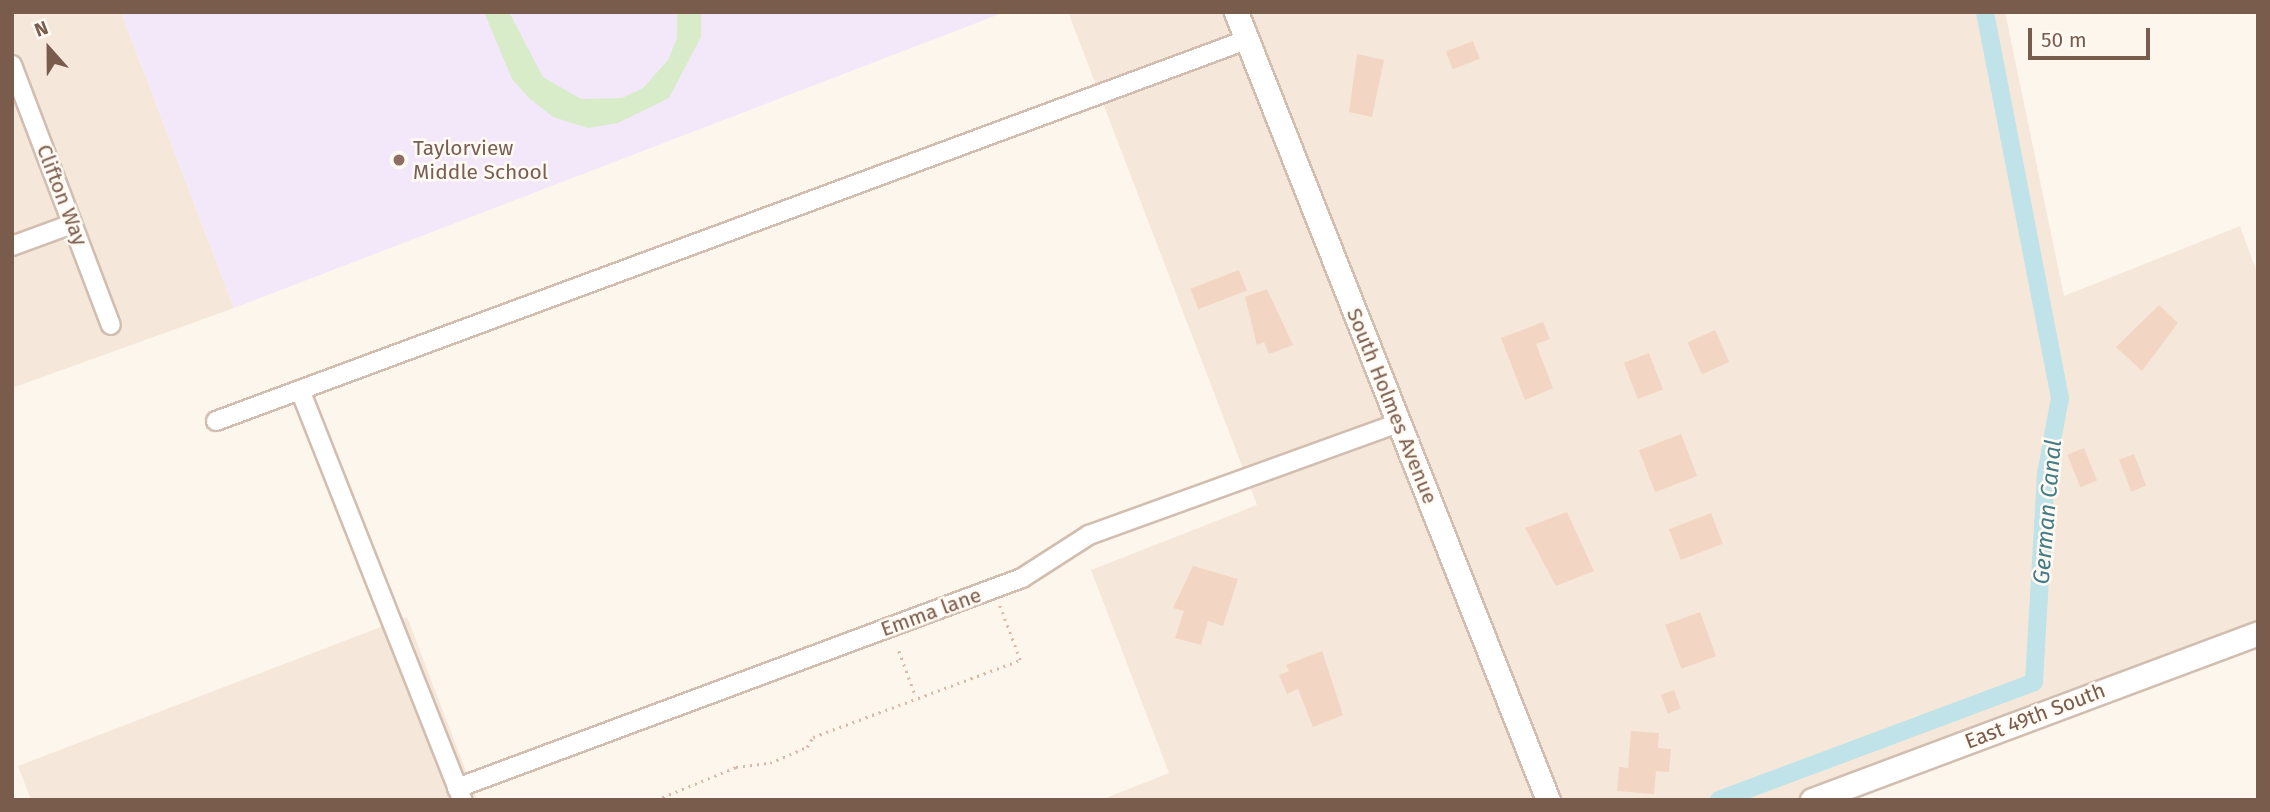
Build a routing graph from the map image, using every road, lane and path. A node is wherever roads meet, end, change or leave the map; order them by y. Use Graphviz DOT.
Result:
graph roads {
  1 [pos="1236,12"];
  2 [pos="1247,40"];
  3 [pos="12,65"];
  4 [pos="72,224"];
  5 [pos="12,246"];
  6 [pos="111,325"];
  7 [pos="300,390"];
  8 [pos="216,421"];
  9 [pos="1399,423"];
  10 [pos="997,597"];
  11 [pos="2258,633"];
  12 [pos="899,651"];
  13 [pos="917,698"];
  14 [pos="460,794"];
  15 [pos="656,800"];
  16 [pos="1548,800"];
  17 [pos="1812,800"];
  1 -- 2 [label="street, South Holmes Avenue"];
  2 -- 7 [label="street"];
  2 -- 9 [label="street, South Holmes Avenue"];
  3 -- 4 [label="street, Clifton Way"];
  4 -- 5 [label="street"];
  4 -- 6 [label="street, Clifton Way"];
  7 -- 8 [label="street"];
  7 -- 14 [label="street"];
  9 -- 14 [label="street, Emma lane"];
  9 -- 16 [label="street, South Holmes Avenue"];
  10 -- 13 [label="path"];
  11 -- 17 [label="street, East 49th South"];
  12 -- 13 [label="path"];
  13 -- 15 [label="path"];
}
